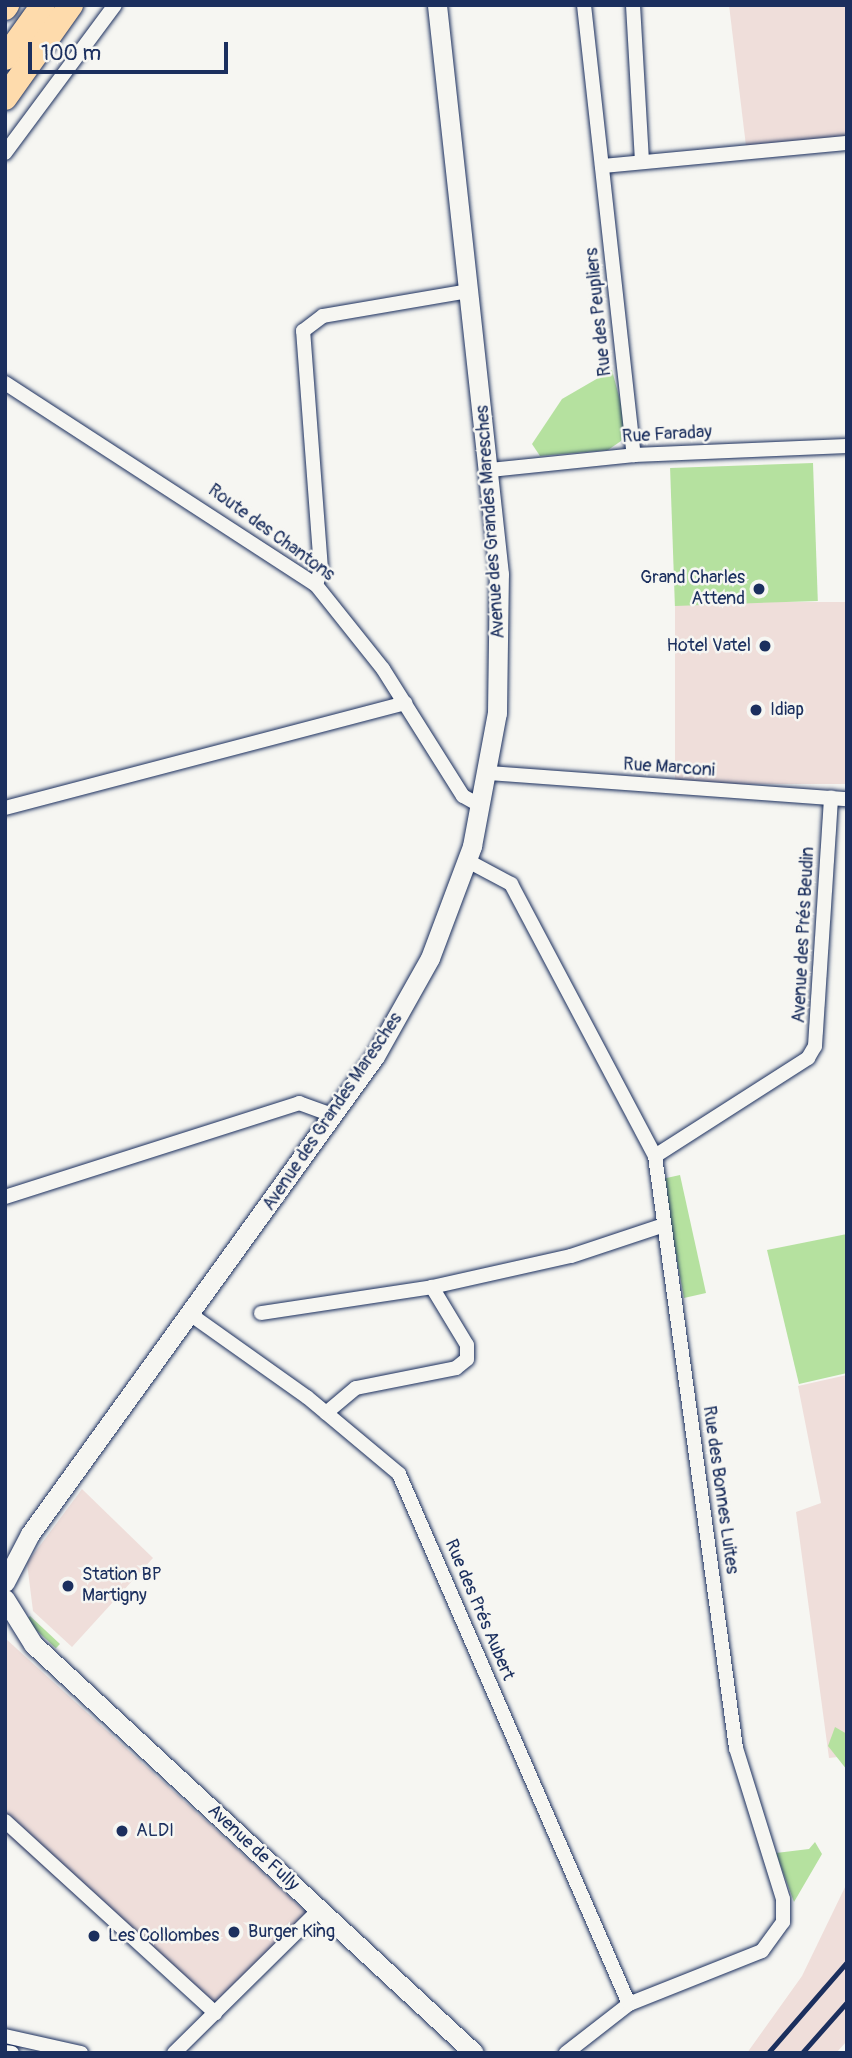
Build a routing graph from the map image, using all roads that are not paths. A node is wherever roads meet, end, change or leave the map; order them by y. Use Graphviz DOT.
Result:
graph roads {
  1 [pos="43,5"];
  2 [pos="71,5"];
  3 [pos="115,5"];
  4 [pos="437,5"];
  5 [pos="584,5"];
  6 [pos="633,5"];
  7 [pos="5,58"];
  8 [pos="5,97"];
  9 [pos="847,143"];
  10 [pos="5,153"];
  11 [pos="642,161"];
  12 [pos="601,166"];
  13 [pos="470,291"];
  14 [pos="5,383"];
  15 [pos="847,446"];
  16 [pos="634,455"];
  17 [pos="490,470"];
  18 [pos="316,585"];
  19 [pos="405,703"];
  20 [pos="489,773"];
  21 [pos="831,798"];
  22 [pos="847,799"];
  23 [pos="481,806"];
  24 [pos="5,808"];
  25 [pos="468,861"];
  26 [pos="334,1116"];
  27 [pos="655,1156"];
  28 [pos="5,1197"];
  29 [pos="661,1226"];
  30 [pos="432,1287"];
  31 [pos="261,1313"];
  32 [pos="190,1314"];
  33 [pos="326,1413"];
  34 [pos="30,1534"];
  35 [pos="5,1547"];
  36 [pos="5,1584"];
  37 [pos="5,1597"];
  38 [pos="5,1632"];
  39 [pos="33,1644"];
  40 [pos="5,1821"];
  41 [pos="320,1909"];
  42 [pos="629,2004"];
  43 [pos="215,2013"];
  44 [pos="5,2036"];
  45 [pos="5,2052"];
  46 [pos="12,2053"];
  47 [pos="81,2053"];
  48 [pos="174,2053"];
  49 [pos="474,2053"];
  50 [pos="565,2053"];
  1 -- 7 [label="highway"];
  2 -- 8 [label="highway"];
  3 -- 10 [label="street"];
  4 -- 13 [label="main road, Avenue des Grandes Maresches"];
  5 -- 12 [label="street, Rue des Peupliers"];
  6 -- 11 [label="street"];
  9 -- 11 [label="street"];
  11 -- 12 [label="street"];
  12 -- 16 [label="street, Rue des Peupliers"];
  13 -- 17 [label="main road, Avenue des Grandes Maresches"];
  13 -- 18 [label="street"];
  14 -- 18 [label="street, Route des Chantons"];
  15 -- 16 [label="street, Rue Faraday"];
  16 -- 17 [label="street, Rue Faraday"];
  17 -- 20 [label="main road, Avenue des Grandes Maresches"];
  18 -- 19 [label="street, Route des Chantons"];
  19 -- 23 [label="street, Route des Chantons"];
  19 -- 24 [label="street"];
  20 -- 21 [label="street, Rue Marconi"];
  20 -- 23 [label="main road, Avenue des Grandes Maresches"];
  21 -- 22 [label="street, Rue Marconi"];
  21 -- 27 [label="street, Avenue des Prés Beudin"];
  23 -- 25 [label="main road, Avenue des Grandes Maresches"];
  25 -- 26 [label="main road, Avenue des Grandes Maresches"];
  25 -- 27 [label="street, Rue des Bonnes Luites"];
  26 -- 28 [label="street"];
  26 -- 32 [label="main road, Avenue des Grandes Maresches"];
  27 -- 29 [label="street, Rue des Bonnes Luites"];
  29 -- 30 [label="street"];
  29 -- 42 [label="street, Rue des Bonnes Luites"];
  30 -- 31 [label="street"];
  30 -- 33 [label="street"];
  32 -- 33 [label="street, Rue des Prés Aubert"];
  32 -- 34 [label="main road, Avenue des Grandes Maresches"];
  33 -- 42 [label="street, Rue des Prés Aubert"];
  34 -- 35 [label="main road, Avenue des Grandes Maresches"];
  34 -- 36 [label="main road, Avenue des Grandes Maresches"];
  36 -- 37 [label="main road"];
  37 -- 39 [label="main road, Avenue de Fully"];
  38 -- 39 [label="main road, Avenue de Fully"];
  39 -- 41 [label="main road, Avenue de Fully"];
  40 -- 43 [label="street"];
  41 -- 43 [label="street"];
  41 -- 49 [label="main road, Avenue de Fully"];
  42 -- 50 [label="street, Rue des Bonnes Luites"];
  43 -- 48 [label="street"];
  44 -- 47 [label="street"];
  45 -- 46 [label="street"];
}
